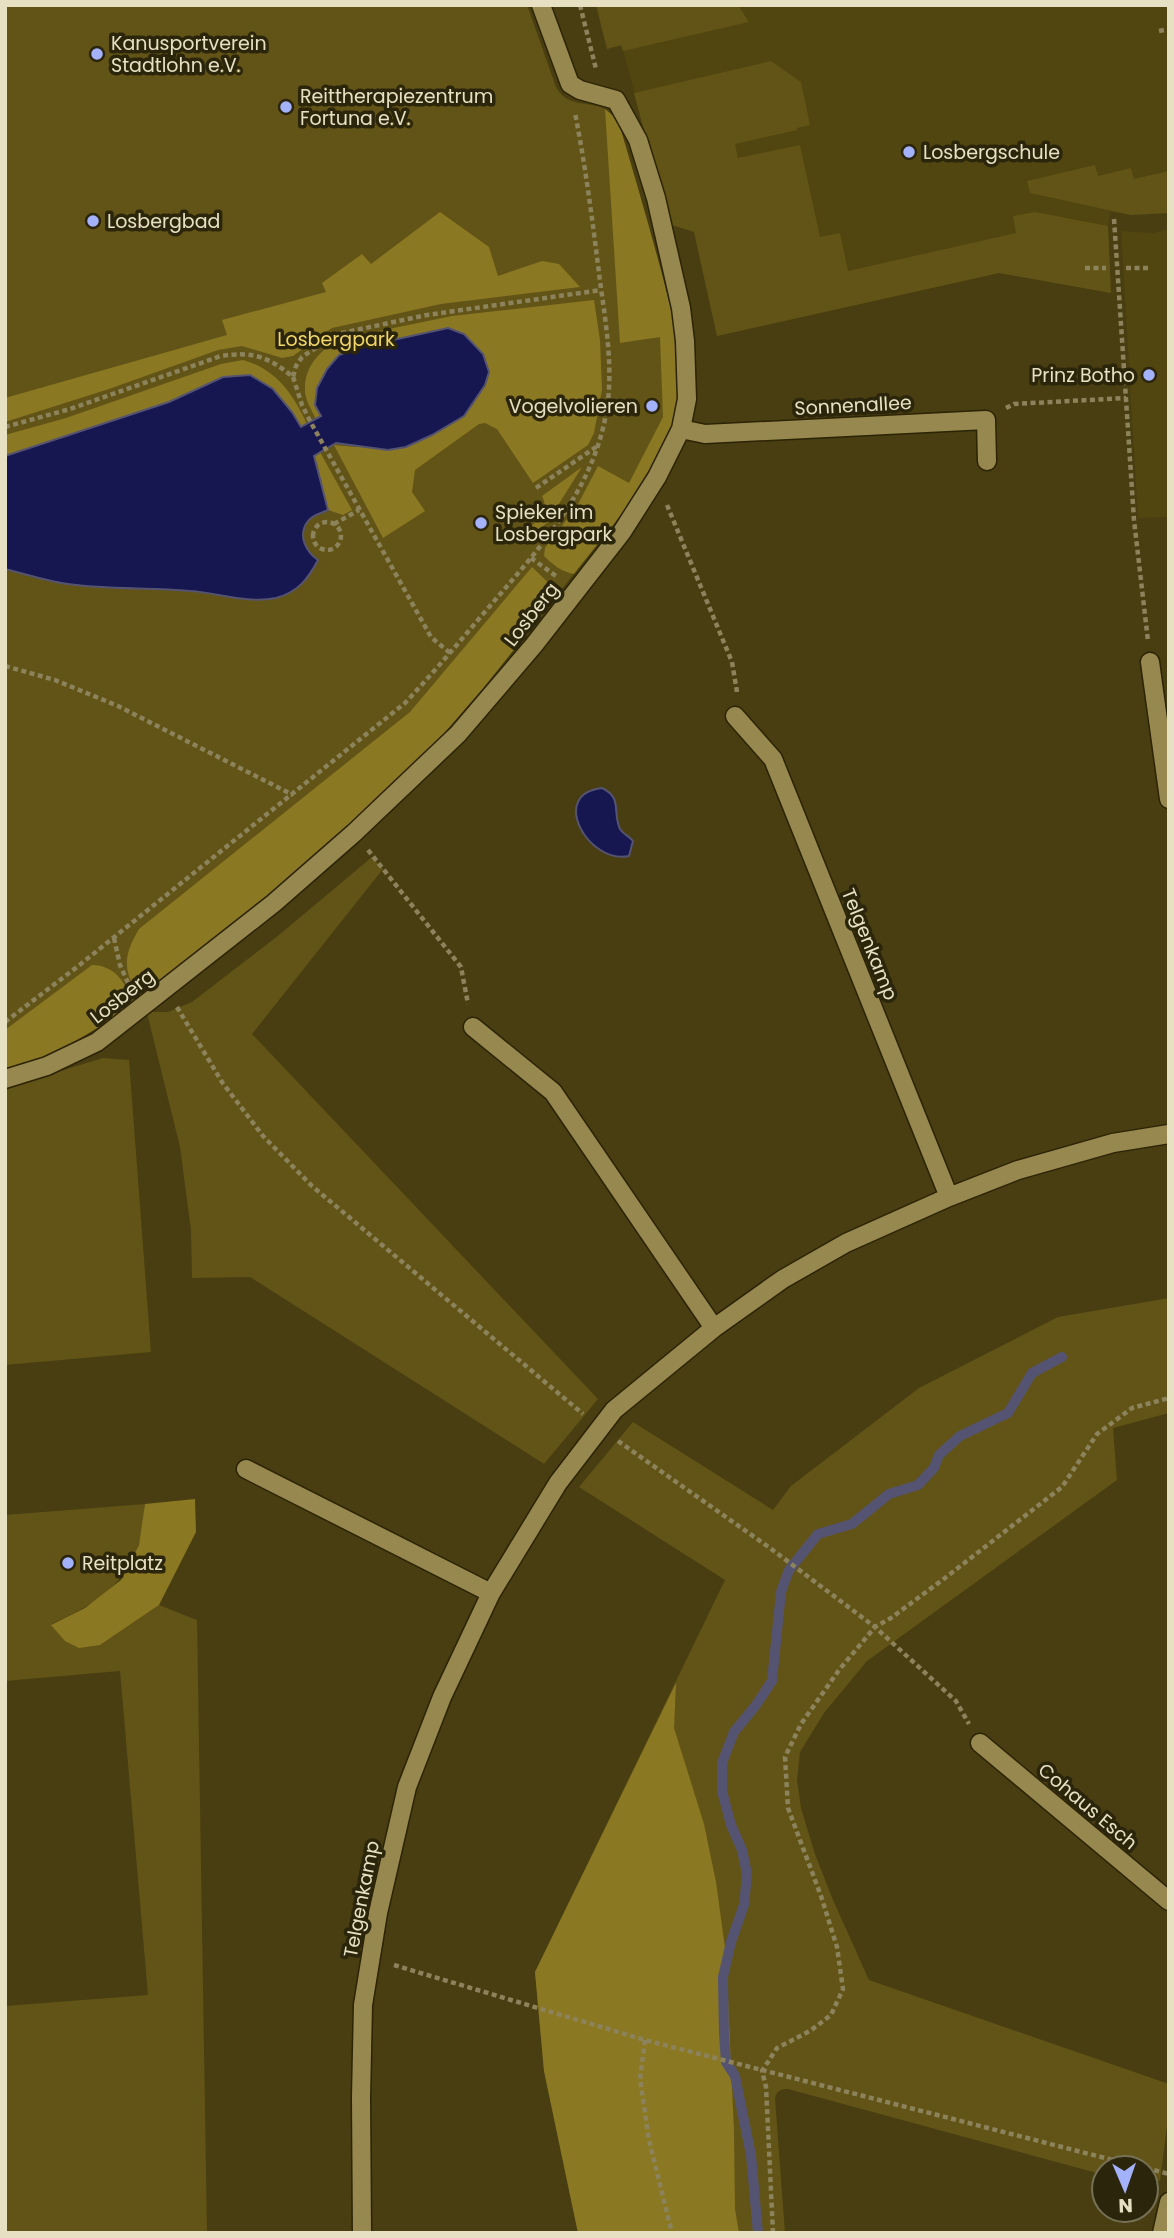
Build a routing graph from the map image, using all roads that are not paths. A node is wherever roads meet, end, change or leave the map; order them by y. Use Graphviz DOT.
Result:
graph roads {
  1 [pos="541,5"];
  2 [pos="681,429"];
  3 [pos="988,461"];
  4 [pos="1150,662"];
  5 [pos="735,716"];
  6 [pos="1169,799"];
  7 [pos="473,1027"];
  8 [pos="5,1079"];
  9 [pos="1169,1134"];
  10 [pos="949,1197"];
  11 [pos="714,1328"];
  12 [pos="246,1469"];
  13 [pos="491,1593"];
  14 [pos="980,1743"];
  15 [pos="1169,1901"];
  16 [pos="1169,2202"];
  17 [pos="362,2233"];
  18 [pos="1162,2233"];
  1 -- 2 [label="street, Losberg"];
  2 -- 3 [label="street, Sonnenallee"];
  2 -- 8 [label="street, Losberg"];
  4 -- 6 [label="street"];
  5 -- 10 [label="street, Telgenkamp"];
  7 -- 11 [label="street"];
  9 -- 10 [label="street, Telgenkamp"];
  10 -- 11 [label="street, Telgenkamp"];
  11 -- 13 [label="street, Telgenkamp"];
  12 -- 13 [label="street"];
  13 -- 17 [label="street, Telgenkamp"];
  14 -- 15 [label="street, Cohaus Esch"];
  16 -- 18 [label="street"];
}
